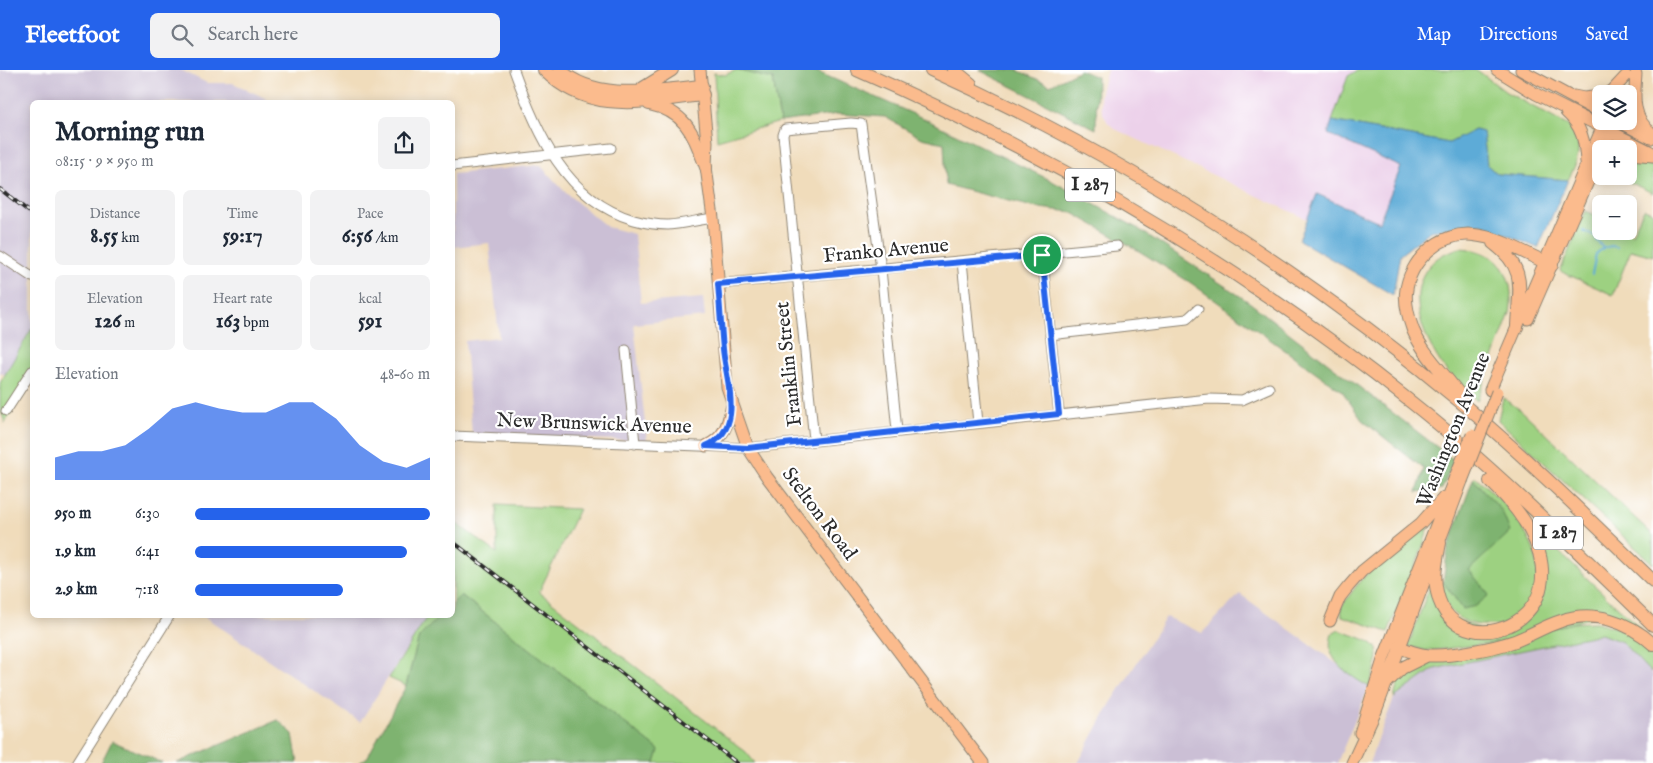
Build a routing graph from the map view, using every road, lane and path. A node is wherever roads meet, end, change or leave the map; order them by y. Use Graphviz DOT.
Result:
graph roads {
  1 [pos="514,70"];
  2 [pos="544,70"];
  3 [pos="560,70"];
  4 [pos="672,70"];
  5 [pos="700,70"];
  6 [pos="857,70"];
  7 [pos="931,70"];
  8 [pos="954,70"];
  9 [pos="1497,70"];
  10 [pos="1521,70"];
  11 [pos="1632,73"];
  12 [pos="1619,85"];
  13 [pos="1624,85"];
  14 [pos="702,91"];
  15 [pos="981,93"];
  16 [pos="1561,93"];
  17 [pos="639,96"];
  18 [pos="1592,97"];
  19 [pos="1557,105"];
  20 [pos="1592,108"];
  21 [pos="1592,118"];
  22 [pos="1607,130"];
  23 [pos="1617,130"];
  24 [pos="1630,130"];
  25 [pos="1653,136"];
  26 [pos="611,148"];
  27 [pos="1637,154"];
  28 [pos="1653,154"];
  29 [pos="553,156"];
  30 [pos="455,166"];
  31 [pos="1586,166"];
  32 [pos="706,167"];
  33 [pos="1592,173"];
  34 [pos="1592,184"];
  35 [pos="1576,211"];
  36 [pos="713,218"];
  37 [pos="1487,238"];
  38 [pos="1117,246"];
  39 [pos="1042,255"];
  40 [pos="0,256"];
  41 [pos="962,261"];
  42 [pos="1549,263"];
  43 [pos="880,269"];
  44 [pos="30,276"];
  45 [pos="798,276"];
  46 [pos="718,284"];
  47 [pos="1198,308"];
  48 [pos="1516,328"];
  49 [pos="1050,335"];
  50 [pos="626,350"];
  51 [pos="30,375"];
  52 [pos="1269,388"];
  53 [pos="1493,391"];
  54 [pos="732,403"];
  55 [pos="1469,410"];
  56 [pos="6,411"];
  57 [pos="1059,414"];
  58 [pos="978,423"];
  59 [pos="897,431"];
  60 [pos="455,436"];
  61 [pos="814,440"];
  62 [pos="634,444"];
  63 [pos="1462,444"];
  64 [pos="706,446"];
  65 [pos="748,448"];
  66 [pos="1458,479"];
  67 [pos="1450,490"];
  68 [pos="1440,543"];
  69 [pos="1653,581"];
  70 [pos="168,618"];
  71 [pos="1330,621"];
  72 [pos="1653,625"];
  73 [pos="1653,644"];
  74 [pos="1399,647"];
  75 [pos="1426,656"];
  76 [pos="1385,684"];
  77 [pos="1353,761"];
  78 [pos="77,763"];
  79 [pos="983,763"];
  1 -- 29 [label="street"];
  2 -- 17 [label="highway"];
  3 -- 17 [label="highway"];
  4 -- 17 [label="highway"];
  5 -- 14 [label="main road, Stelton Road"];
  6 -- 63 [label="highway, I 287"];
  7 -- 15 [label="highway, I 287"];
  8 -- 15 [label="highway"];
  9 -- 19 [label="main road"];
  10 -- 16 [label="main road"];
  11 -- 12 [label="main road"];
  11 -- 13 [label="main road"];
  11 -- 25 [label="main road"];
  14 -- 17 [label="highway"];
  14 -- 32 [label="main road, Stelton Road"];
  15 -- 55 [label="highway, I 287"];
  16 -- 18 [label="main road"];
  16 -- 20 [label="main road"];
  17 -- 32 [label="highway"];
  19 -- 21 [label="main road"];
  19 -- 31 [label="main road"];
  22 -- 31 [label="main road, Washington Avenue"];
  23 -- 28 [label="main road"];
  24 -- 25 [label="main road"];
  26 -- 29 [label="street"];
  27 -- 28 [label="main road"];
  29 -- 30 [label="street"];
  29 -- 36 [label="street"];
  31 -- 42 [label="main road, Washington Avenue"];
  32 -- 36 [label="main road, Stelton Road"];
  33 -- 35 [label="main road, Washington Avenue"];
  34 -- 35 [label="main road"];
  35 -- 42 [label="main road, Washington Avenue"];
  36 -- 46 [label="main road, Stelton Road"];
  37 -- 42 [label="highway"];
  37 -- 48 [label="highway"];
  37 -- 55 [label="highway"];
  38 -- 39 [label="street, Franko Avenue"];
  39 -- 41 [label="street, Franko Avenue"];
  39 -- 49 [label="street"];
  40 -- 44 [label="street"];
  41 -- 43 [label="street, Franko Avenue"];
  41 -- 58 [label="street"];
  42 -- 48 [label="main road, Washington Avenue"];
  42 -- 53 [label="main road, Washington Avenue"];
  43 -- 45 [label="street, Franko Avenue"];
  43 -- 45 [label="street, Franklin Street"];
  43 -- 59 [label="street"];
  45 -- 46 [label="street, Franko Avenue"];
  45 -- 61 [label="street, Franklin Street"];
  46 -- 54 [label="main road, Stelton Road"];
  47 -- 49 [label="street"];
  48 -- 53 [label="main road, Washington Avenue"];
  49 -- 57 [label="street"];
  50 -- 62 [label="street"];
  51 -- 56 [label="street"];
  52 -- 57 [label="street, New Brunswick Avenue"];
  53 -- 66 [label="main road, Washington Avenue, bridge"];
  54 -- 64 [label="main road"];
  54 -- 65 [label="main road, Stelton Road"];
  55 -- 69 [label="highway, I 287"];
  57 -- 58 [label="street, New Brunswick Avenue"];
  58 -- 59 [label="street, New Brunswick Avenue"];
  59 -- 61 [label="street, New Brunswick Avenue"];
  60 -- 62 [label="street, New Brunswick Avenue"];
  61 -- 65 [label="street, New Brunswick Avenue"];
  62 -- 64 [label="street, New Brunswick Avenue"];
  63 -- 68 [label="highway"];
  63 -- 72 [label="highway, I 287"];
  64 -- 65 [label="street, New Brunswick Avenue"];
  65 -- 79 [label="main road, Stelton Road"];
  66 -- 67 [label="main road, Washington Avenue"];
  66 -- 68 [label="main road, Washington Avenue"];
  67 -- 71 [label="main road"];
  67 -- 77 [label="main road, Washington Avenue"];
  68 -- 74 [label="main road, Washington Avenue"];
  70 -- 78 [label="street"];
  73 -- 75 [label="highway"];
  74 -- 75 [label="highway"];
  74 -- 76 [label="main road, Washington Avenue"];
  75 -- 76 [label="highway"];
  76 -- 77 [label="main road, Washington Avenue"];
}
